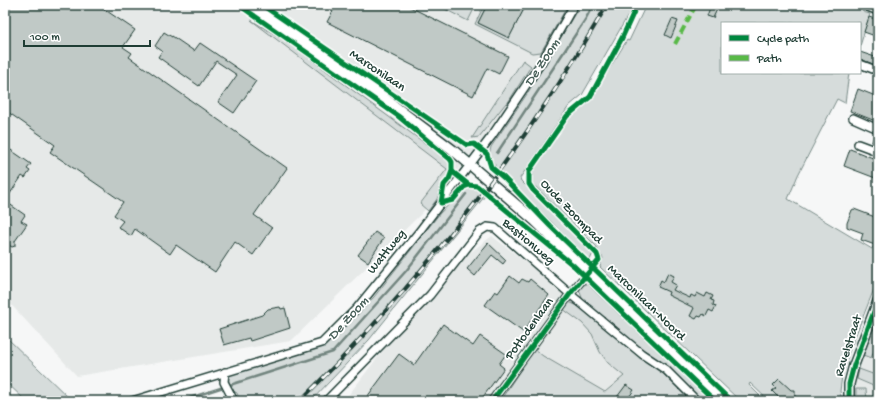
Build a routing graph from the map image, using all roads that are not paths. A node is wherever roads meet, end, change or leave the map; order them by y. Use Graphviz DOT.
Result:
graph roads {
  1 [pos="250,5"];
  2 [pos="574,5"];
  3 [pos="863,5"];
  4 [pos="878,10"];
  5 [pos="861,64"];
  6 [pos="878,71"];
  7 [pos="853,118"];
  8 [pos="878,128"];
  9 [pos="878,138"];
  10 [pos="858,144"];
  11 [pos="876,151"];
  12 [pos="470,164"];
  13 [pos="591,270"];
  14 [pos="570,294"];
  15 [pos="878,301"];
  16 [pos="225,372"];
  17 [pos="232,398"];
  18 [pos="132,401"];
  19 [pos="326,401"];
  20 [pos="492,401"];
  21 [pos="697,401"];
  22 [pos="722,401"];
  23 [pos="849,401"];
  1 -- 12 [label="street, Marconilaan"];
  2 -- 12 [label="street, Wattweg"];
  3 -- 4 [label="street"];
  5 -- 6 [label="street"];
  7 -- 8 [label="street"];
  9 -- 11 [label="street"];
  10 -- 11 [label="street"];
  12 -- 13 [label="street, Marconilaan-Noord"];
  12 -- 16 [label="street, Wattweg"];
  13 -- 14 [label="street, Potlodenlaan"];
  13 -- 22 [label="street, Marconilaan-Noord"];
  14 -- 19 [label="street, Bastionweg"];
  14 -- 20 [label="street, Potlodenlaan"];
  14 -- 21 [label="street, Bastionweg"];
  15 -- 23 [label="street, Ravelstraat"];
  16 -- 17 [label="street"];
  16 -- 18 [label="street, Wattweg"];
}
